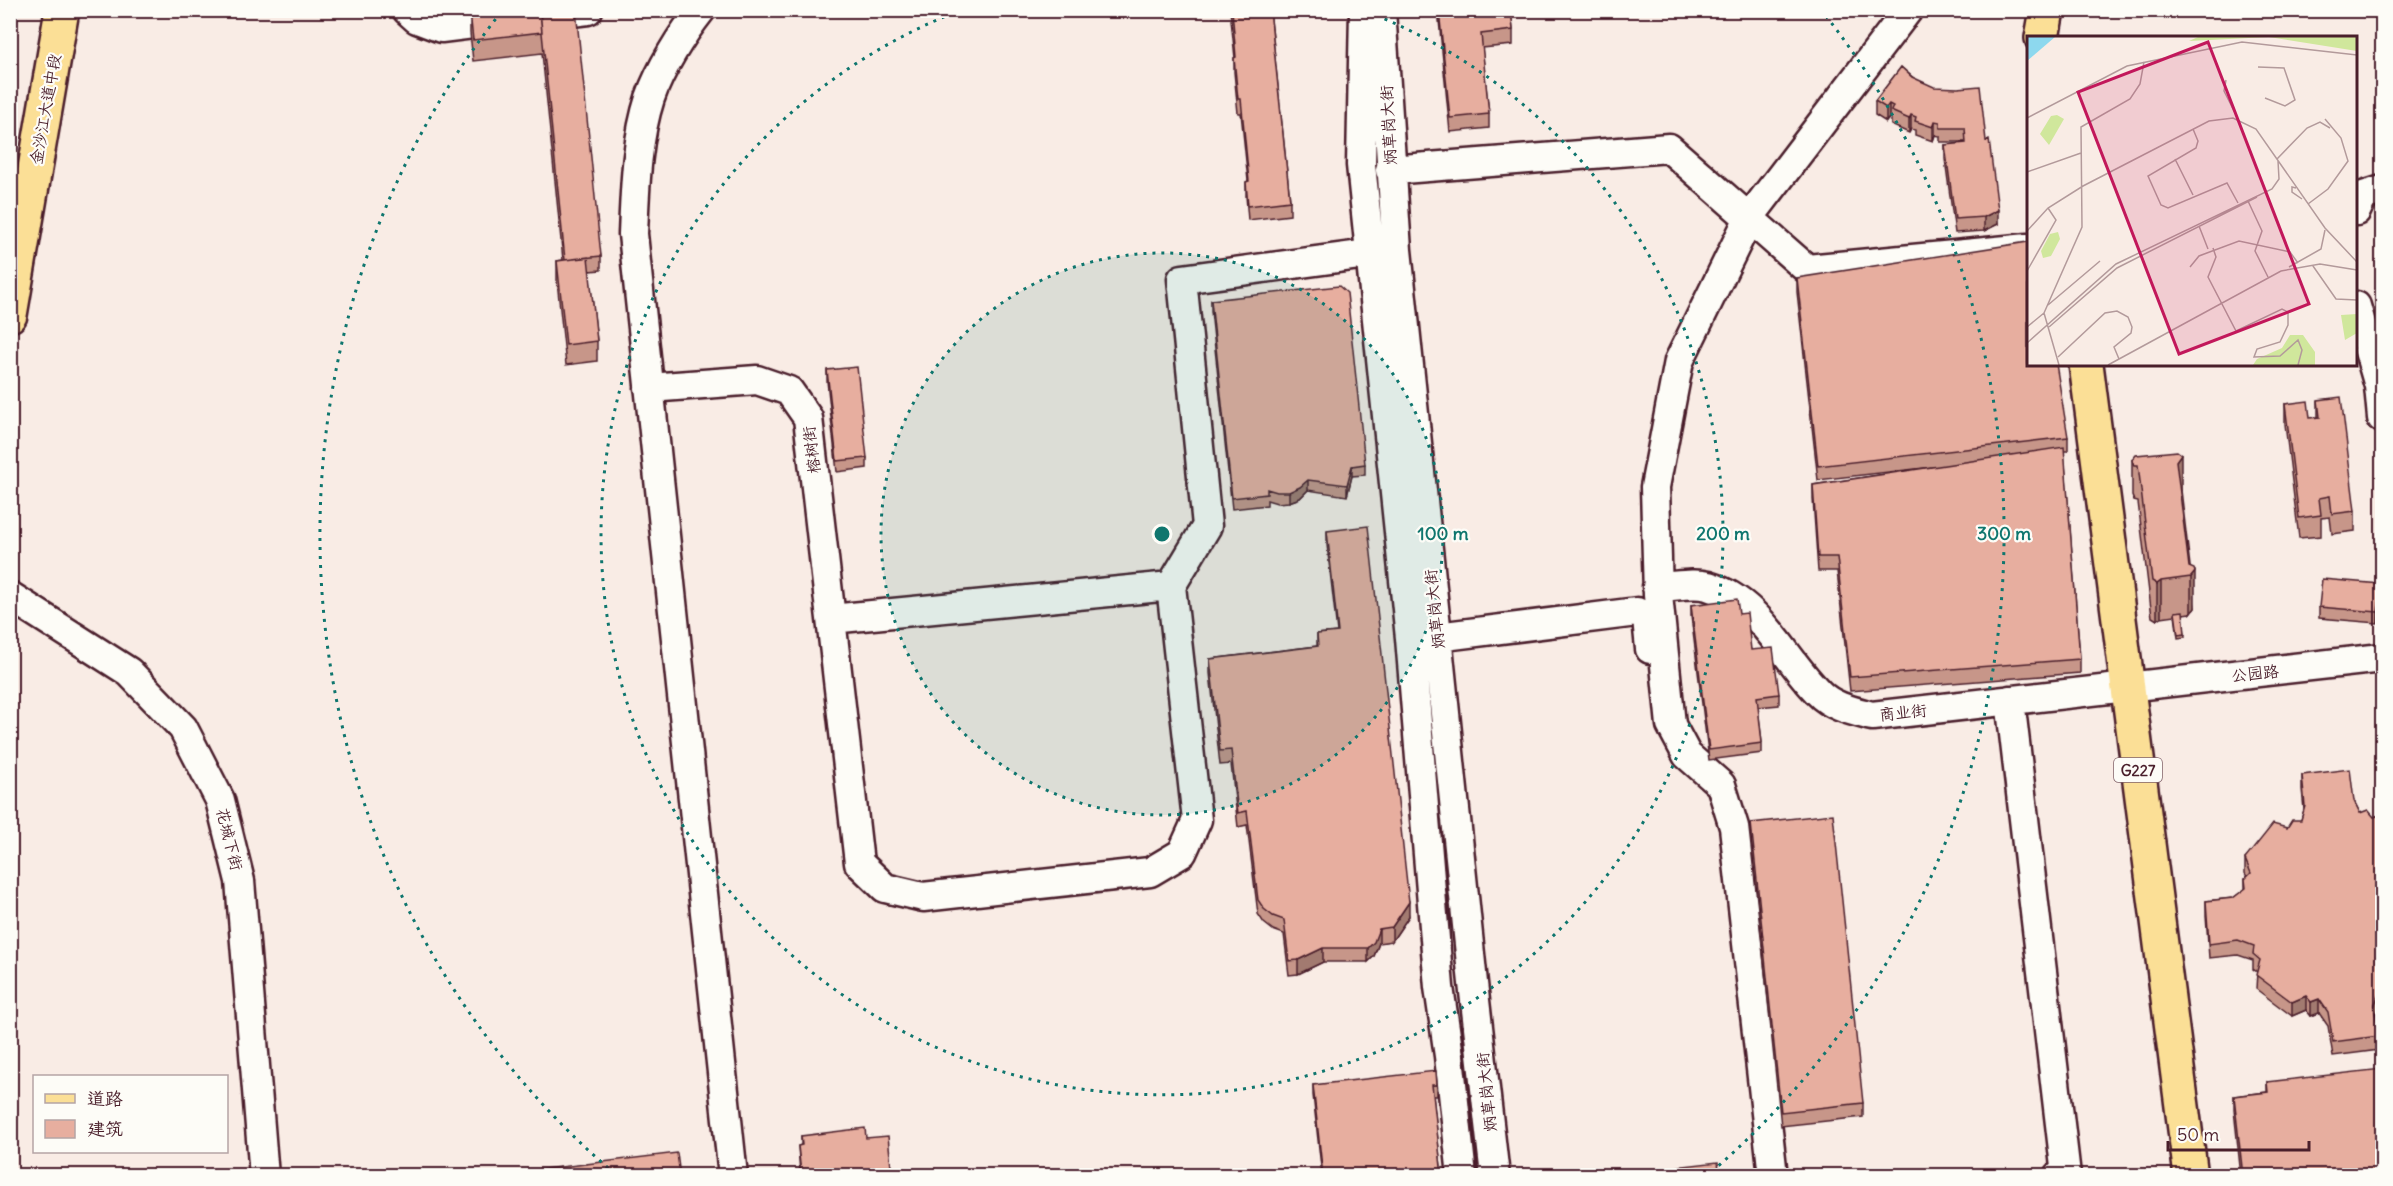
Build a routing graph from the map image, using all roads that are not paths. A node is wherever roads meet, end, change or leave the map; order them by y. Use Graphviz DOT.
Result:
graph roads {
  1 [pos="62,10"];
  2 [pos="407,10"];
  3 [pos="588,10"];
  4 [pos="701,10"];
  5 [pos="1383,10"];
  6 [pos="1908,10"];
  7 [pos="2032,10"];
  8 [pos="2048,10"];
  9 [pos="2065,10"];
  10 [pos="1370,29"];
  11 [pos="2033,36"];
  12 [pos="2042,36"];
  13 [pos="2062,36"];
  14 [pos="1390,170"];
  15 [pos="2382,190"];
  16 [pos="2357,208"];
  17 [pos="1749,219"];
  18 [pos="2027,248"];
  19 [pos="1397,250"];
  20 [pos="1369,253"];
  21 [pos="2357,313"];
  22 [pos="10,315"];
  23 [pos="2068,366"];
  24 [pos="2086,366"];
  25 [pos="649,388"];
  26 [pos="2382,418"];
  27 [pos="1171,586"];
  28 [pos="1657,587"];
  29 [pos="10,596"];
  30 [pos="831,619"];
  31 [pos="1424,638"];
  32 [pos="2382,658"];
  33 [pos="2117,688"];
  34 [pos="2010,700"];
  35 [pos="1671,725"];
  36 [pos="264,1176"];
  37 [pos="733,1176"];
  38 [pos="1462,1176"];
  39 [pos="1495,1176"];
  40 [pos="1773,1176"];
  41 [pos="2059,1176"];
  42 [pos="2174,1176"];
  43 [pos="2191,1176"];
  1 -- 22 [label="main road, 金沙江大道中段"];
  2 -- 3 [label="street"];
  4 -- 25 [label="street"];
  5 -- 10 [label="street"];
  6 -- 17 [label="street"];
  7 -- 11 [label="street"];
  8 -- 12 [label="main road"];
  9 -- 13 [label="main road"];
  10 -- 14 [label="street, 炳草岗大街"];
  10 -- 20 [label="street, 炳草岗大街"];
  14 -- 17 [label="street"];
  14 -- 19 [label="street, 炳草岗大街"];
  15 -- 16 [label="street"];
  17 -- 18 [label="street"];
  17 -- 28 [label="street"];
  19 -- 20 [label="street"];
  19 -- 31 [label="street, 炳草岗大街"];
  20 -- 27 [label="street"];
  20 -- 31 [label="street, 炳草岗大街"];
  21 -- 26 [label="street"];
  23 -- 33 [label="main road, G227"];
  24 -- 33 [label="main road, G227"];
  25 -- 30 [label="street, 榕树街"];
  25 -- 37 [label="street"];
  27 -- 30 [label="street"];
  27 -- 30 [label="street, 榕树街"];
  28 -- 34 [label="street, 商业街"];
  28 -- 35 [label="street"];
  29 -- 36 [label="street, 花城下街"];
  31 -- 35 [label="street"];
  31 -- 38 [label="street"];
  31 -- 39 [label="street, 炳草岗大街"];
  32 -- 33 [label="street, 公园路"];
  33 -- 34 [label="street, 商业街"];
  33 -- 42 [label="main road, G227"];
  33 -- 43 [label="main road, G227"];
  34 -- 41 [label="street"];
  35 -- 40 [label="street"];
}
